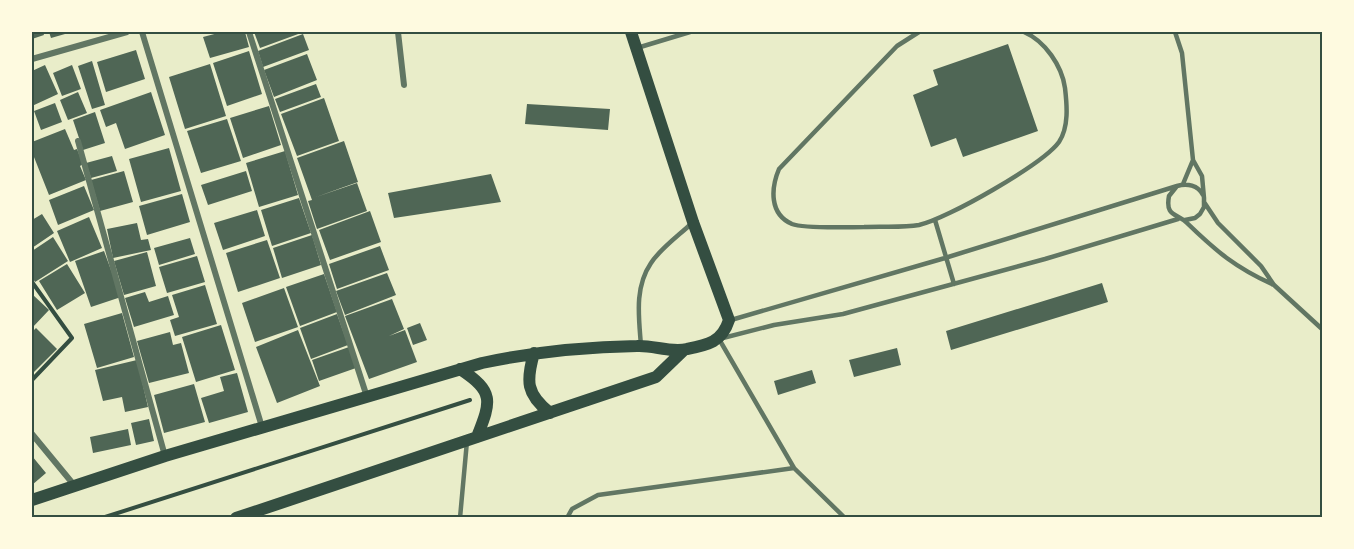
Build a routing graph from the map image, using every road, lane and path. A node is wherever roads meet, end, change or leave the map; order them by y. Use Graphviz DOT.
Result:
graph roads {
  1 [pos="127,32"];
  2 [pos="142,32"];
  3 [pos="249,32"];
  4 [pos="398,32"];
  5 [pos="632,32"];
  6 [pos="690,32"];
  7 [pos="919,32"];
  8 [pos="1024,32"];
  9 [pos="1174,32"];
  10 [pos="637,48"];
  11 [pos="32,59"];
  12 [pos="404,85"];
  13 [pos="78,141"];
  14 [pos="1193,160"];
  15 [pos="1183,184"];
  16 [pos="1177,186"];
  17 [pos="1204,200"];
  18 [pos="1178,219"];
  19 [pos="935,220"];
  20 [pos="1185,220"];
  21 [pos="693,222"];
  22 [pos="945,258"];
  23 [pos="32,282"];
  24 [pos="954,285"];
  25 [pos="1274,285"];
  26 [pos="729,320"];
  27 [pos="1323,329"];
  28 [pos="719,339"];
  29 [pos="641,346"];
  30 [pos="684,350"];
  31 [pos="534,353"];
  32 [pos="460,369"];
  33 [pos="32,380"];
  34 [pos="487,394"];
  35 [pos="368,398"];
  36 [pos="550,413"];
  37 [pos="262,429"];
  38 [pos="32,434"];
  39 [pos="472,439"];
  40 [pos="165,456"];
  41 [pos="794,468"];
  42 [pos="74,485"];
  43 [pos="32,500"];
  44 [pos="102,518"];
  45 [pos="236,518"];
  46 [pos="460,518"];
  47 [pos="567,518"];
  48 [pos="845,518"];
  1 -- 11 [label="street"];
  2 -- 37 [label="street"];
  3 -- 35 [label="street"];
  4 -- 12 [label="street"];
  5 -- 10 [label="main road"];
  6 -- 10 [label="lane"];
  7 -- 19 [label="lane"];
  8 -- 19 [label="lane"];
  9 -- 14 [label="lane"];
  10 -- 21 [label="main road"];
  13 -- 40 [label="street"];
  14 -- 15 [label="lane"];
  14 -- 17 [label="lane"];
  15 -- 16 [label="lane"];
  15 -- 17 [label="lane"];
  16 -- 18 [label="lane"];
  16 -- 22 [label="lane"];
  17 -- 20 [label="lane"];
  17 -- 25 [label="lane"];
  18 -- 20 [label="lane"];
  18 -- 24 [label="lane"];
  19 -- 22 [label="lane"];
  20 -- 25 [label="lane"];
  21 -- 26 [label="main road"];
  21 -- 29 [label="lane"];
  22 -- 24 [label="lane"];
  22 -- 26 [label="lane"];
  23 -- 33 [label="path"];
  24 -- 28 [label="lane"];
  25 -- 27 [label="lane"];
  26 -- 28 [label="main road"];
  28 -- 30 [label="main road"];
  28 -- 41 [label="lane"];
  29 -- 30 [label="main road"];
  29 -- 31 [label="main road"];
  30 -- 36 [label="main road"];
  31 -- 32 [label="main road"];
  31 -- 36 [label="main road"];
  32 -- 34 [label="main road"];
  32 -- 35 [label="main road"];
  34 -- 39 [label="main road"];
  34 -- 44 [label="path"];
  35 -- 37 [label="main road"];
  36 -- 39 [label="main road"];
  37 -- 40 [label="main road"];
  38 -- 42 [label="street"];
  39 -- 45 [label="main road"];
  39 -- 46 [label="lane"];
  40 -- 42 [label="main road"];
  41 -- 47 [label="lane"];
  41 -- 48 [label="lane"];
  42 -- 43 [label="main road"];
}
